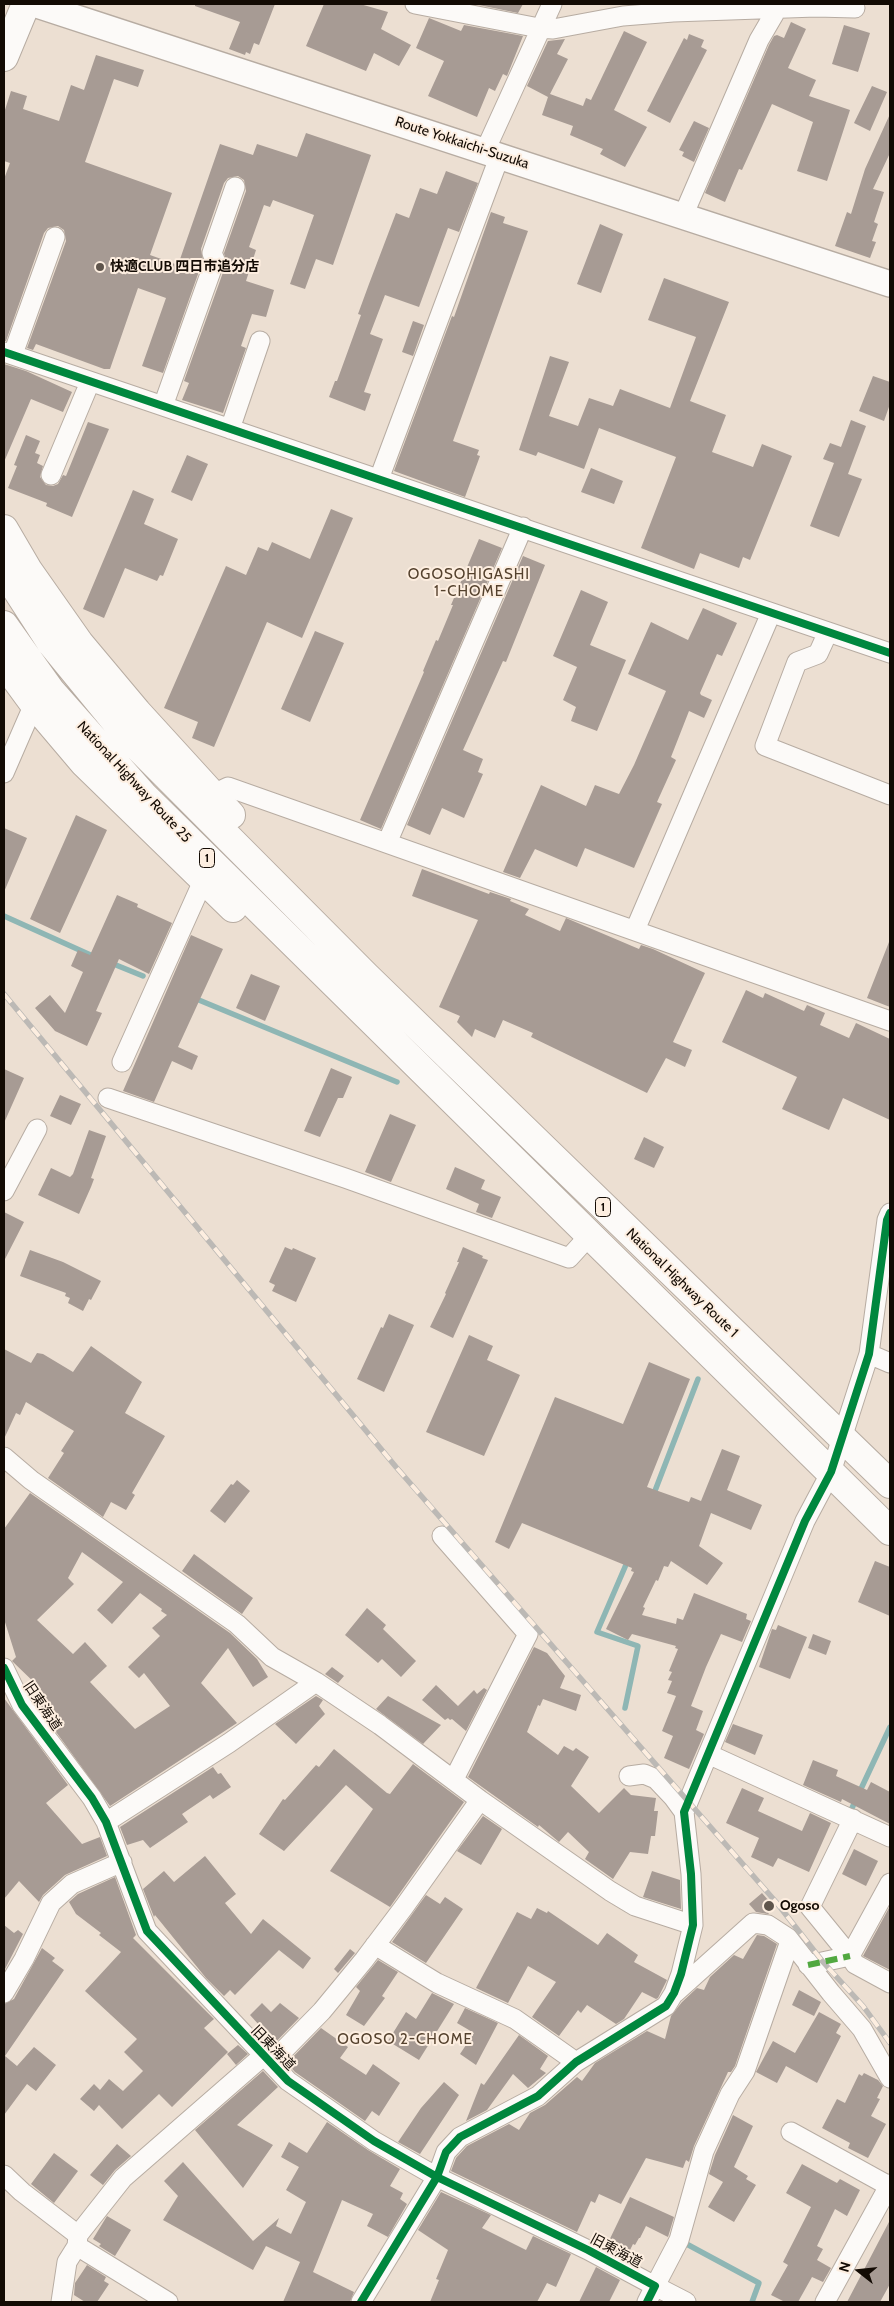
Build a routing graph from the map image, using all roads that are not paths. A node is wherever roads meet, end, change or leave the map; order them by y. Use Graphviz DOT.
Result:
graph roads {
  1 [pos="26,4"];
  2 [pos="34,4"];
  3 [pos="415,4"];
  4 [pos="552,4"];
  5 [pos="779,6"];
  6 [pos="855,8"];
  7 [pos="539,28"];
  8 [pos="4,57"];
  9 [pos="492,153"];
  10 [pos="235,187"];
  11 [pos="683,216"];
  12 [pos="55,237"];
  13 [pos="890,284"];
  14 [pos="260,341"];
  15 [pos="8,353"];
  16 [pos="90,382"];
  17 [pos="163,406"];
  18 [pos="230,429"];
  19 [pos="51,475"];
  20 [pos="379,479"];
  21 [pos="523,527"];
  22 [pos="4,529"];
  23 [pos="4,570"];
  24 [pos="771,612"];
  25 [pos="4,625"];
  26 [pos="828,632"];
  27 [pos="890,653"];
  28 [pos="4,663"];
  29 [pos="34,704"];
  30 [pos="4,773"];
  31 [pos="211,794"];
  32 [pos="890,795"];
  33 [pos="387,843"];
  34 [pos="203,881"];
  35 [pos="635,930"];
  36 [pos="366,976"];
  37 [pos="890,1021"];
  38 [pos="122,1062"];
  39 [pos="428,1074"];
  40 [pos="108,1098"];
  41 [pos="37,1129"];
  42 [pos="4,1191"];
  43 [pos="890,1213"];
  44 [pos="589,1236"];
  45 [pos="869,1354"];
  46 [pos="890,1363"];
  47 [pos="840,1437"];
  48 [pos="4,1457"];
  49 [pos="830,1472"];
  50 [pos="890,1484"];
  51 [pos="890,1531"];
  52 [pos="442,1536"];
  53 [pos="4,1668"];
  54 [pos="316,1682"];
  55 [pos="708,1754"];
  56 [pos="629,1776"];
  57 [pos="454,1779"];
  58 [pos="480,1800"];
  59 [pos="684,1812"];
  60 [pos="853,1818"];
  61 [pos="106,1822"];
  62 [pos="890,1837"];
  63 [pos="122,1862"];
  64 [pos="890,1883"];
  65 [pos="693,1925"];
  66 [pos="790,1941"];
  67 [pos="375,1945"];
  68 [pos="850,1956"];
  69 [pos="808,1965"];
  70 [pos="890,1983"];
  71 [pos="4,1993"];
  72 [pos="674,1993"];
  73 [pos="267,2060"];
  74 [pos="576,2062"];
  75 [pos="890,2078"];
  76 [pos="791,2132"];
  77 [pos="4,2175"];
  78 [pos="437,2176"];
  79 [pos="890,2185"];
  80 [pos="78,2240"];
  81 [pos="651,2294"];
  82 [pos="61,2302"];
  83 [pos="168,2302"];
  84 [pos="361,2302"];
  85 [pos="686,2302"];
  86 [pos="825,2302"];
  1 -- 8 [label="highway"];
  2 -- 9 [label="main road, Route Yokkaichi-Suzuka"];
  3 -- 7 [label="street"];
  4 -- 7 [label="street"];
  5 -- 6 [label="street"];
  5 -- 7 [label="street"];
  5 -- 11 [label="street"];
  7 -- 9 [label="street"];
  9 -- 11 [label="main road, Route Yokkaichi-Suzuka"];
  9 -- 20 [label="street"];
  10 -- 17 [label="street"];
  11 -- 13 [label="main road, Route Yokkaichi-Suzuka"];
  12 -- 15 [label="street"];
  14 -- 18 [label="street"];
  15 -- 16 [label="street"];
  16 -- 17 [label="street"];
  16 -- 19 [label="street"];
  17 -- 18 [label="street"];
  18 -- 20 [label="street"];
  20 -- 21 [label="street"];
  21 -- 24 [label="street"];
  21 -- 33 [label="street"];
  22 -- 31 [label="highway"];
  23 -- 36 [label="highway, National Highway Route 25 / 1"];
  24 -- 26 [label="street"];
  24 -- 35 [label="street"];
  25 -- 39 [label="highway, National Highway Route 25 / 1"];
  26 -- 27 [label="street"];
  26 -- 32 [label="street"];
  28 -- 29 [label="highway, 1"];
  29 -- 30 [label="street"];
  29 -- 34 [label="highway, 1"];
  31 -- 33 [label="street"];
  31 -- 36 [label="highway"];
  33 -- 35 [label="street"];
  34 -- 38 [label="street"];
  34 -- 39 [label="highway, 1"];
  35 -- 37 [label="street"];
  36 -- 47 [label="highway, National Highway Route 1 / 1"];
  39 -- 44 [label="highway, 1"];
  40 -- 44 [label="street"];
  41 -- 42 [label="street"];
  43 -- 45 [label="street"];
  44 -- 49 [label="highway, 1"];
  45 -- 46 [label="street"];
  45 -- 47 [label="street"];
  47 -- 49 [label="street"];
  47 -- 50 [label="highway, National Highway Route 1 / 1"];
  48 -- 54 [label="street"];
  49 -- 51 [label="highway, 1"];
  49 -- 55 [label="street"];
  52 -- 57 [label="street"];
  53 -- 61 [label="street, 旧東海道"];
  54 -- 57 [label="street"];
  54 -- 61 [label="street"];
  55 -- 59 [label="street"];
  55 -- 60 [label="street"];
  56 -- 59 [label="street"];
  57 -- 58 [label="street"];
  58 -- 65 [label="street"];
  58 -- 67 [label="street"];
  59 -- 65 [label="street"];
  60 -- 62 [label="street"];
  60 -- 68 [label="street"];
  61 -- 63 [label="street, 旧東海道"];
  63 -- 71 [label="street"];
  63 -- 73 [label="street, 旧東海道"];
  64 -- 68 [label="street"];
  65 -- 72 [label="street"];
  66 -- 69 [label="street"];
  66 -- 72 [label="street"];
  66 -- 81 [label="street"];
  67 -- 73 [label="street"];
  67 -- 74 [label="street"];
  68 -- 69 [label="street"];
  68 -- 70 [label="street"];
  69 -- 75 [label="street"];
  72 -- 74 [label="street"];
  73 -- 78 [label="street, 旧東海道"];
  73 -- 80 [label="street"];
  74 -- 78 [label="street"];
  76 -- 79 [label="street"];
  77 -- 80 [label="street"];
  78 -- 81 [label="street, 旧東海道"];
  78 -- 84 [label="street"];
  79 -- 86 [label="street"];
  80 -- 82 [label="street"];
  80 -- 83 [label="street"];
  81 -- 85 [label="street, 旧東海道"];
}
